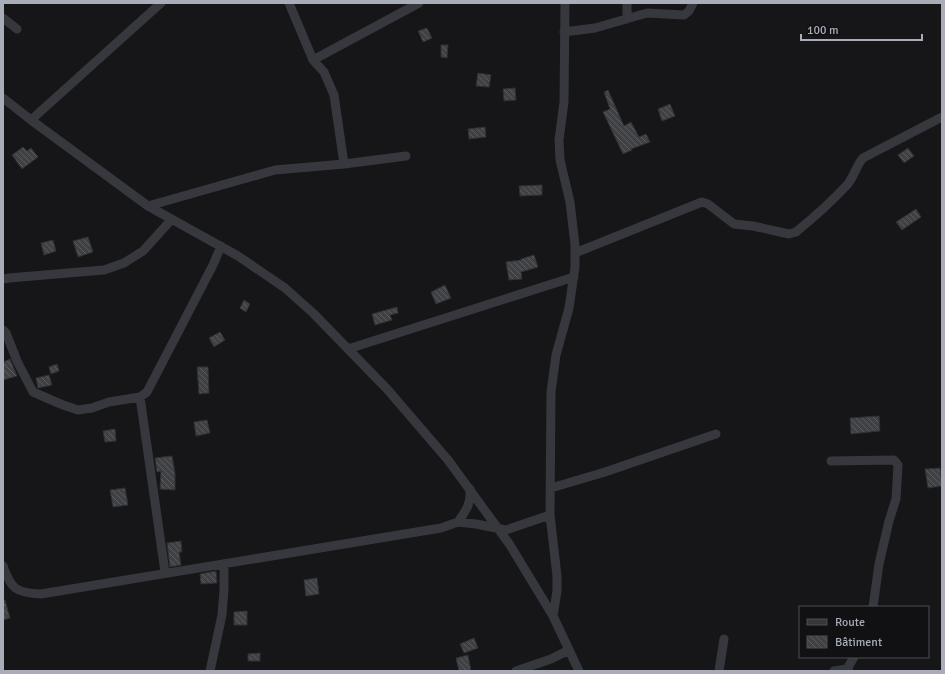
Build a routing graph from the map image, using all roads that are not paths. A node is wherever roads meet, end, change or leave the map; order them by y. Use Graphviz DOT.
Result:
graph roads {
  1 [pos="161,3"];
  2 [pos="289,3"];
  3 [pos="419,3"];
  4 [pos="565,3"];
  5 [pos="627,3"];
  6 [pos="693,3"];
  7 [pos="3,18"];
  8 [pos="627,19"];
  9 [pos="17,29"];
  10 [pos="564,32"];
  11 [pos="313,60"];
  12 [pos="3,98"];
  13 [pos="942,117"];
  14 [pos="31,120"];
  15 [pos="406,156"];
  16 [pos="344,164"];
  17 [pos="148,206"];
  18 [pos="172,219"];
  19 [pos="221,246"];
  20 [pos="575,253"];
  21 [pos="574,277"];
  22 [pos="3,280"];
  23 [pos="3,330"];
  24 [pos="348,349"];
  25 [pos="140,397"];
  26 [pos="716,434"];
  27 [pos="831,460"];
  28 [pos="551,488"];
  29 [pos="470,489"];
  30 [pos="550,515"];
  31 [pos="458,522"];
  32 [pos="498,529"];
  33 [pos="224,564"];
  34 [pos="3,566"];
  35 [pos="165,572"];
  36 [pos="873,606"];
  37 [pos="553,616"];
  38 [pos="724,639"];
  39 [pos="569,650"];
  40 [pos="854,658"];
  41 [pos="848,670"];
  42 [pos="210,671"];
  43 [pos="516,671"];
  44 [pos="579,671"];
  45 [pos="719,671"];
  46 [pos="834,671"];
  1 -- 14 [label="street"];
  2 -- 11 [label="street"];
  3 -- 11 [label="street"];
  4 -- 10 [label="street"];
  5 -- 8 [label="street"];
  6 -- 8 [label="street"];
  7 -- 9 [label="street"];
  8 -- 10 [label="street"];
  10 -- 20 [label="street"];
  11 -- 16 [label="street"];
  12 -- 14 [label="street"];
  13 -- 20 [label="street"];
  14 -- 17 [label="street"];
  15 -- 16 [label="street"];
  16 -- 17 [label="street"];
  17 -- 18 [label="street"];
  18 -- 19 [label="street"];
  18 -- 22 [label="street"];
  19 -- 24 [label="street"];
  19 -- 25 [label="street"];
  20 -- 21 [label="street"];
  21 -- 24 [label="street"];
  21 -- 28 [label="street"];
  23 -- 25 [label="street"];
  24 -- 29 [label="street"];
  25 -- 35 [label="street"];
  26 -- 28 [label="street"];
  27 -- 36 [label="street"];
  28 -- 30 [label="street"];
  29 -- 31 [label="street"];
  29 -- 32 [label="street"];
  30 -- 32 [label="street"];
  30 -- 37 [label="street"];
  31 -- 32 [label="street"];
  31 -- 33 [label="street"];
  32 -- 37 [label="street"];
  33 -- 35 [label="street"];
  33 -- 42 [label="street"];
  34 -- 35 [label="street"];
  37 -- 39 [label="street"];
  38 -- 45 [label="street"];
  39 -- 43 [label="street"];
  39 -- 44 [label="street"];
  40 -- 41 [label="street"];
  41 -- 46 [label="street"];
}
